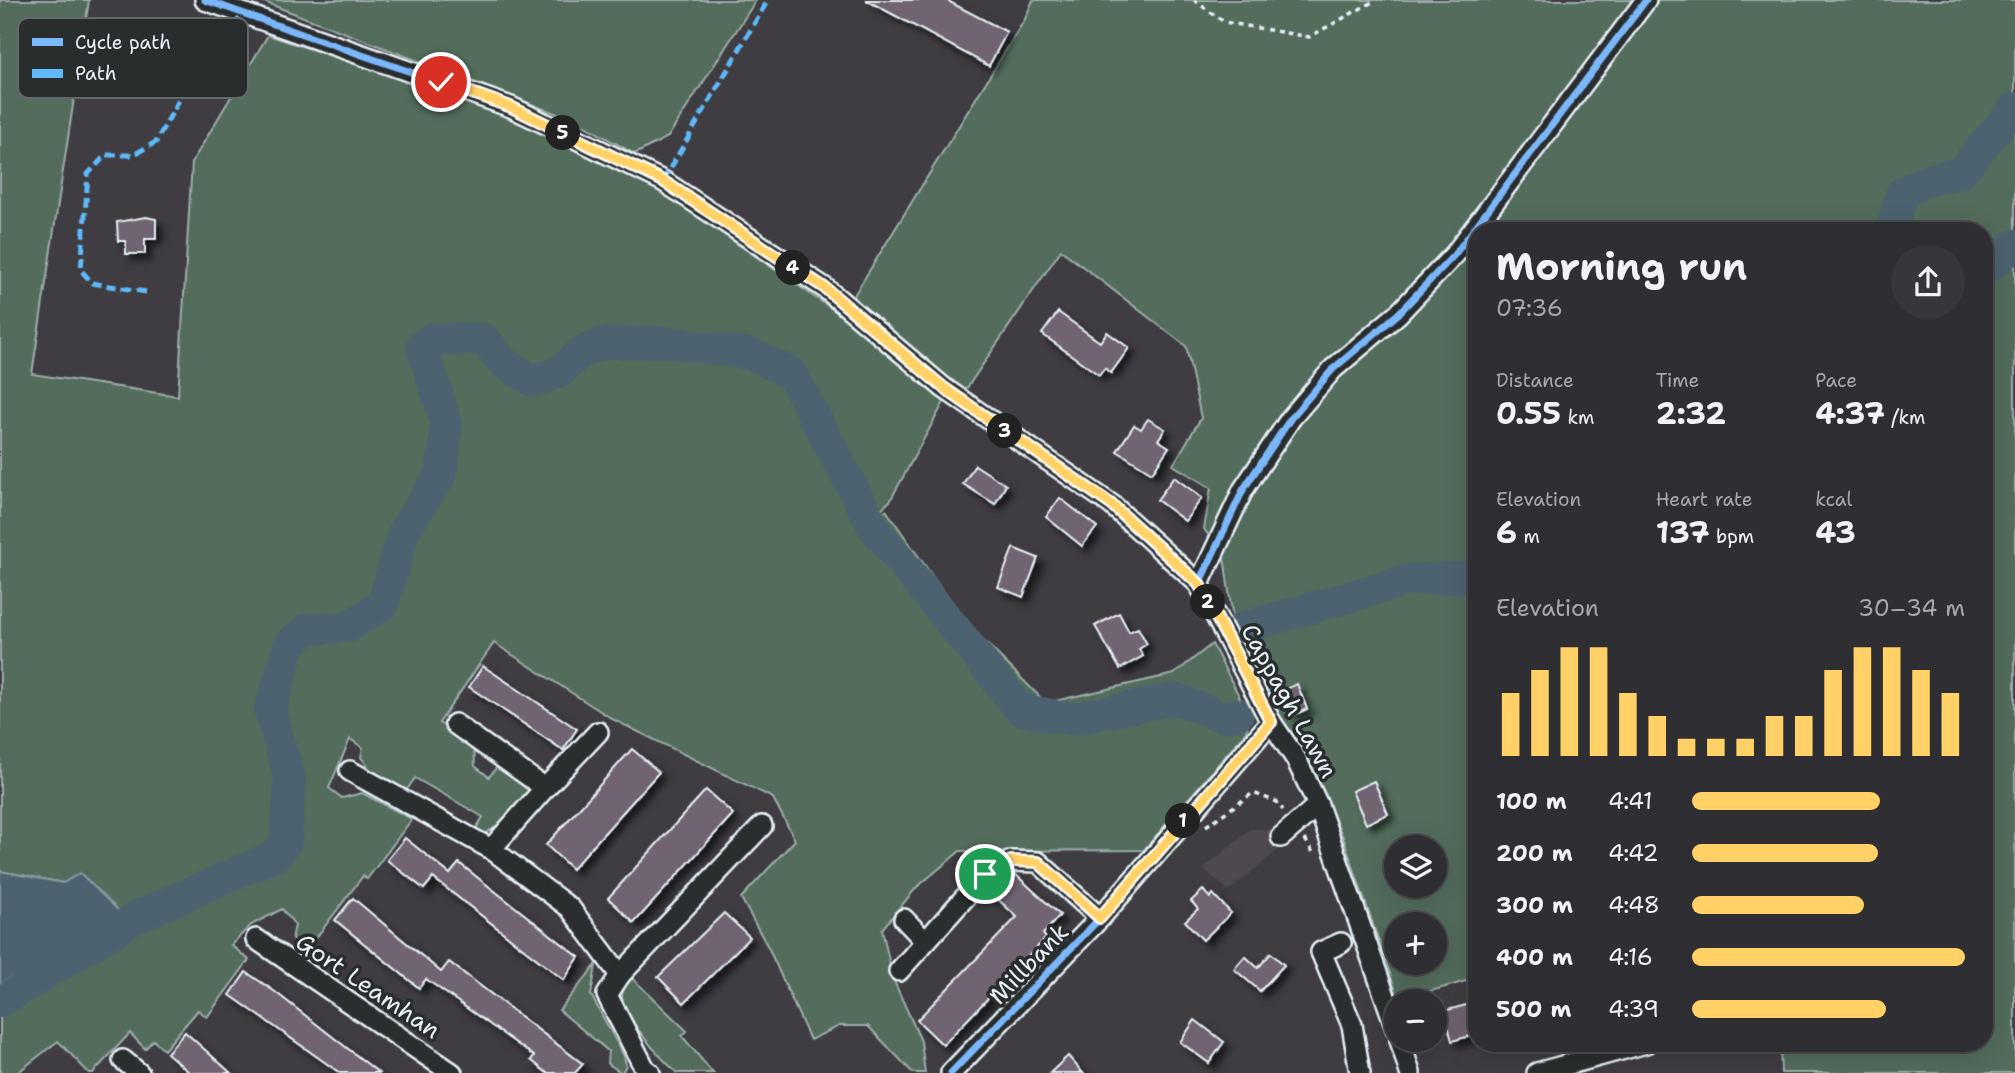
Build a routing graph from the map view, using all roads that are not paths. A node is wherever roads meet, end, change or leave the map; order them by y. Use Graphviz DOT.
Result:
graph roads {
  1 [pos="205,0"];
  2 [pos="1646,0"];
  3 [pos="1479,222"];
  4 [pos="1468,237"];
  5 [pos="1199,584"];
  6 [pos="1271,722"];
  7 [pos="455,724"];
  8 [pos="598,732"];
  9 [pos="350,771"];
  10 [pos="545,788"];
  11 [pos="1318,805"];
  12 [pos="762,826"];
  13 [pos="1281,837"];
  14 [pos="491,849"];
  15 [pos="1100,918"];
  16 [pos="904,919"];
  17 [pos="257,939"];
  18 [pos="925,941"];
  19 [pos="1342,943"];
  20 [pos="899,971"];
  21 [pos="620,975"];
  22 [pos="1384,994"];
  23 [pos="1404,1052"];
  24 [pos="1613,1052"];
  25 [pos="123,1060"];
  26 [pos="645,1071"];
  27 [pos="139,1073"];
  28 [pos="453,1073"];
  29 [pos="951,1073"];
  30 [pos="1360,1073"];
  31 [pos="1410,1073"];
  32 [pos="1537,1073"];
  1 -- 5 [label="street, Cappagh Lawn"];
  2 -- 3 [label="street"];
  4 -- 5 [label="street"];
  5 -- 6 [label="street, Cappagh Lawn"];
  6 -- 11 [label="street, Cappagh Lawn"];
  6 -- 15 [label="street, Millbank"];
  7 -- 10 [label="street"];
  8 -- 10 [label="street"];
  9 -- 14 [label="street"];
  10 -- 14 [label="street"];
  11 -- 13 [label="street"];
  11 -- 22 [label="street, Cappagh Lawn"];
  12 -- 21 [label="street"];
  14 -- 21 [label="street"];
  15 -- 18 [label="street"];
  15 -- 29 [label="street, Millbank"];
  16 -- 18 [label="street"];
  17 -- 28 [label="street, Gort Leamhan"];
  18 -- 20 [label="street"];
  19 -- 30 [label="street"];
  21 -- 26 [label="street"];
  23 -- 31 [label="street"];
  24 -- 32 [label="street"];
  25 -- 27 [label="street"];
}
